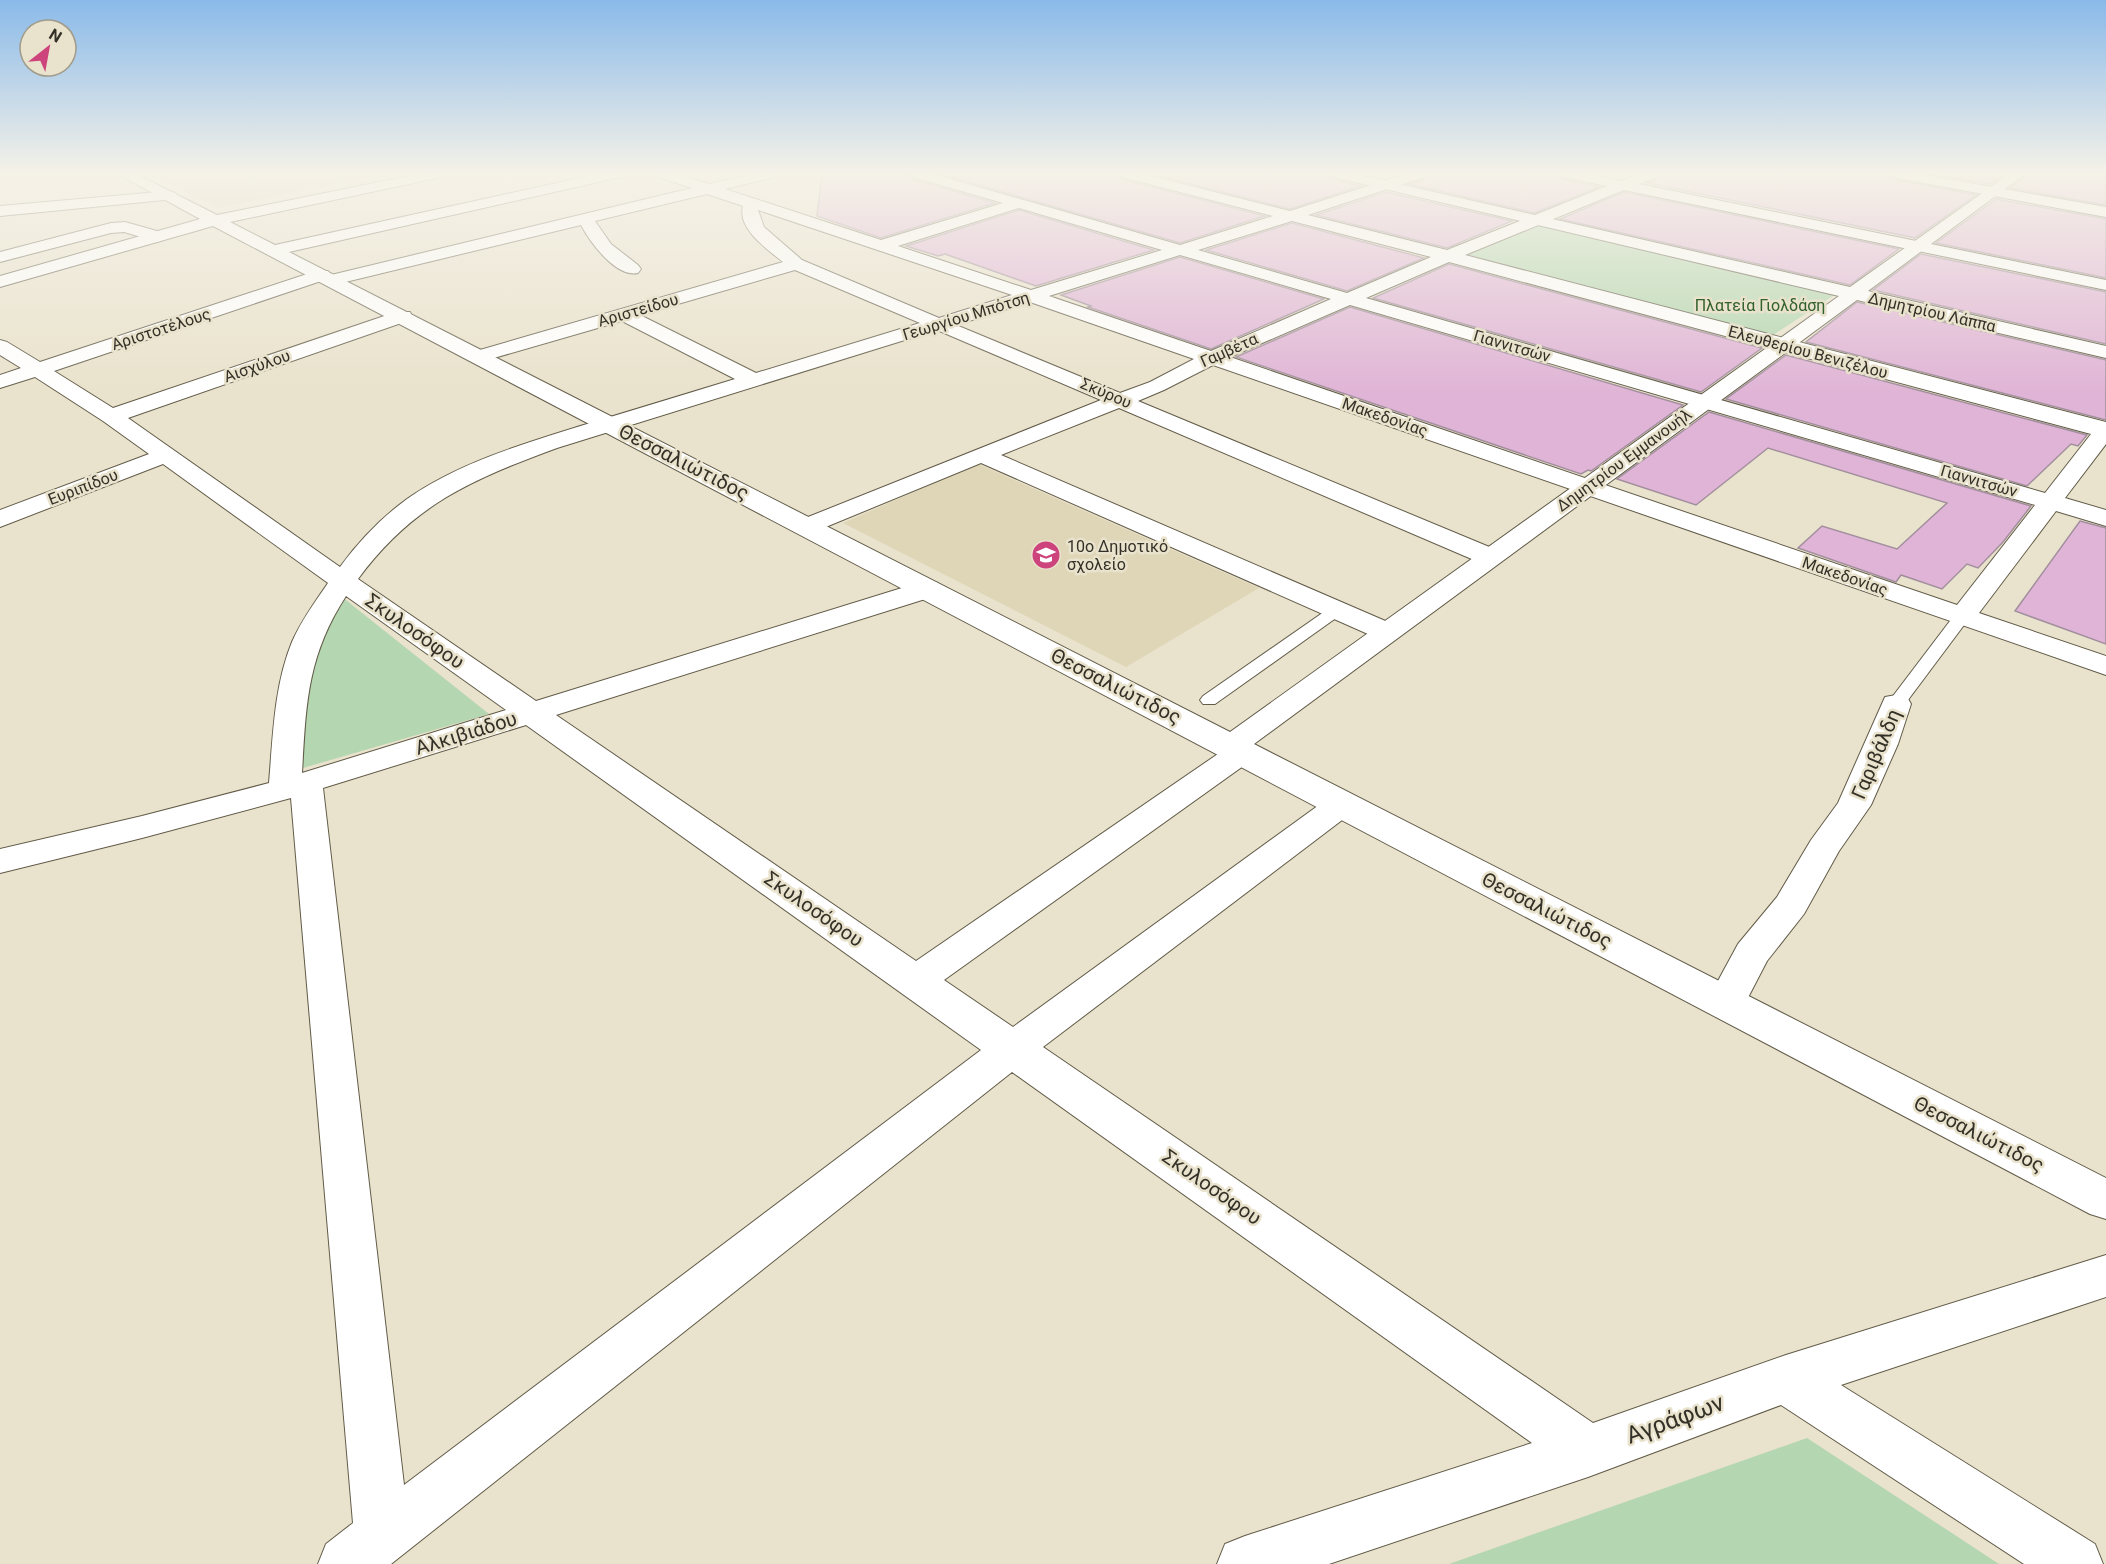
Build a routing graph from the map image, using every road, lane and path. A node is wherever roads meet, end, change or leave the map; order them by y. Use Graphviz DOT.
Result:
graph roads {
  1 [pos="38,247"];
  2 [pos="123,247"];
  3 [pos="268,247"];
  4 [pos="288,247"];
  5 [pos="461,247"];
  6 [pos="605,247"];
  7 [pos="776,247"];
  8 [pos="883,247"];
  9 [pos="1174,247"];
  10 [pos="1188,247"];
  11 [pos="1413,247"];
  12 [pos="1470,247"];
  13 [pos="1654,247"];
  14 [pos="1917,247"];
  15 [pos="1923,247"];
  16 [pos="1181,249"];
  17 [pos="274,250"];
  18 [pos="1448,256"];
  19 [pos="0,257"];
  20 [pos="796,264"];
  21 [pos="632,269"];
  22 [pos="328,278"];
  23 [pos="0,282"];
  24 [pos="2106,285"];
  25 [pos="1854,293"];
  26 [pos="1032,296"];
  27 [pos="1348,299"];
  28 [pos="623,314"];
  29 [pos="403,316"];
  30 [pos="940,324"];
  31 [pos="1782,345"];
  32 [pos="0,346"];
  33 [pos="2106,352"];
  34 [pos="480,356"];
  35 [pos="1211,357"];
  36 [pos="38,370"];
  37 [pos="753,380"];
  38 [pos="0,382"];
  39 [pos="1122,400"];
  40 [pos="1704,402"];
  41 [pos="111,417"];
  42 [pos="610,424"];
  43 [pos="2106,431"];
  44 [pos="166,455"];
  45 [pos="981,455"];
  46 [pos="1587,487"];
  47 [pos="2049,501"];
  48 [pos="2106,518"];
  49 [pos="0,519"];
  50 [pos="807,526"];
  51 [pos="1490,557"];
  52 [pos="344,582"];
  53 [pos="928,589"];
  54 [pos="1337,610"];
  55 [pos="1962,617"];
  56 [pos="1387,632"];
  57 [pos="2106,666"];
  58 [pos="1209,700"];
  59 [pos="1896,704"];
  60 [pos="532,712"];
  61 [pos="1237,749"];
  62 [pos="295,786"];
  63 [pos="1342,804"];
  64 [pos="0,861"];
  65 [pos="916,980"];
  66 [pos="1726,1003"];
  67 [pos="1013,1048"];
  68 [pos="2106,1200"];
  69 [pos="2106,1276"];
  70 [pos="1786,1379"];
  71 [pos="1588,1450"];
  72 [pos="382,1534"];
  73 [pos="346,1564"];
  74 [pos="1245,1564"];
  75 [pos="2075,1564"];
  1 -- 19 [label="street"];
  2 -- 23 [label="street"];
  3 -- 17 [label="street, Θεσσαλιώτιδος"];
  4 -- 17 [label="street"];
  5 -- 22 [label="street, Αριστοτέλους"];
  6 -- 21 [label="street"];
  7 -- 20 [label="street, Σκύρου"];
  8 -- 26 [label="street, Μακεδονίας"];
  9 -- 16 [label="street, Γιαννιτσών"];
  10 -- 16 [label="street, Γεωργίου Μπότση"];
  11 -- 18 [label="street, Ελευθερίου Βενιζέλου"];
  12 -- 18 [label="street, Γαμβέτα"];
  13 -- 25 [label="street, Δημητρίου Λάππα"];
  14 -- 25 [label="street, Δημητρίου Εμμανουήλ"];
  15 -- 24 [label="street"];
  16 -- 26 [label="street, Γεωργίου Μπότση"];
  16 -- 27 [label="street, Γιαννιτσών"];
  17 -- 22 [label="street, Θεσσαλιώτιδος"];
  18 -- 27 [label="street, Γαμβέτα"];
  18 -- 31 [label="street, Ελευθερίου Βενιζέλου"];
  20 -- 28 [label="street, Αριστείδου"];
  20 -- 30 [label="street, Σκύρου"];
  22 -- 29 [label="street, Θεσσαλιώτιδος"];
  22 -- 36 [label="street, Αριστοτέλους"];
  25 -- 31 [label="street, Δημητρίου Εμμανουήλ"];
  25 -- 33 [label="street, Δημητρίου Λάππα"];
  26 -- 30 [label="street, Γεωργίου Μπότση"];
  26 -- 35 [label="street, Μακεδονίας"];
  27 -- 35 [label="street, Γαμβέτα"];
  27 -- 40 [label="street, Γιαννιτσών"];
  28 -- 34 [label="street, Αριστείδου"];
  28 -- 37 [label="street"];
  29 -- 34 [label="street, Θεσσαλιώτιδος"];
  29 -- 41 [label="street, Αισχύλου"];
  30 -- 37 [label="street, Γεωργίου Μπότση"];
  30 -- 39 [label="street, Σκύρου"];
  31 -- 40 [label="street, Δημητρίου Εμμανουήλ"];
  31 -- 43 [label="street, Ελευθερίου Βενιζέλου"];
  32 -- 36 [label="street, Σκυλοσόφου"];
  34 -- 42 [label="street, Θεσσαλιώτιδος"];
  35 -- 39 [label="street, Γαμβέτα"];
  35 -- 46 [label="street, Μακεδονίας"];
  36 -- 38 [label="street, Αριστοτέλους"];
  36 -- 41 [label="street, Σκυλοσόφου"];
  37 -- 42 [label="street, Γεωργίου Μπότση"];
  39 -- 45 [label="street, Γαμβέτα"];
  39 -- 51 [label="street, Σκύρου"];
  40 -- 46 [label="street, Δημητρίου Εμμανουήλ"];
  40 -- 47 [label="street, Γιαννιτσών"];
  41 -- 44 [label="street, Σκυλοσόφου"];
  42 -- 50 [label="street, Θεσσαλιώτιδος"];
  42 -- 52 [label="street, Γεωργίου Μπότση"];
  43 -- 47 [label="street, Γαριβάλδη"];
  44 -- 49 [label="street, Ευριπίδου"];
  44 -- 52 [label="street, Σκυλοσόφου"];
  45 -- 50 [label="street, Γαμβέτα"];
  45 -- 54 [label="street"];
  46 -- 51 [label="street, Δημητρίου Εμμανουήλ"];
  46 -- 55 [label="street, Μακεδονίας"];
  47 -- 48 [label="street, Γιαννιτσών"];
  47 -- 55 [label="street, Γαριβάλδη"];
  50 -- 53 [label="street, Θεσσαλιώτιδος"];
  51 -- 56 [label="street, Δημητρίου Εμμανουήλ"];
  52 -- 60 [label="street, Σκυλοσόφου"];
  52 -- 62 [label="street, Γεωργίου Μπότση"];
  53 -- 60 [label="street, Αλκιβιάδου"];
  53 -- 61 [label="street, Θεσσαλιώτιδος"];
  54 -- 56 [label="street"];
  54 -- 58 [label="lane"];
  55 -- 57 [label="street, Μακεδονίας"];
  55 -- 59 [label="lane, Γαριβάλδη"];
  56 -- 61 [label="street, Δημητρίου Εμμανουήλ"];
  59 -- 66 [label="street, Γαριβάλδη"];
  60 -- 62 [label="street, Αλκιβιάδου"];
  60 -- 65 [label="street, Σκυλοσόφου"];
  61 -- 63 [label="street, Θεσσαλιώτιδος"];
  61 -- 65 [label="street, Δημητρίου Εμμανουήλ"];
  62 -- 64 [label="street, Αλκιβιάδου"];
  62 -- 72 [label="street, Γεωργίου Μπότση"];
  63 -- 66 [label="street, Θεσσαλιώτιδος"];
  63 -- 67 [label="street"];
  65 -- 67 [label="street, Σκυλοσόφου"];
  66 -- 68 [label="street, Θεσσαλιώτιδος"];
  67 -- 71 [label="street, Σκυλοσόφου"];
  67 -- 72 [label="street"];
  69 -- 70 [label="street, Αγράφων"];
  70 -- 71 [label="street, Αγράφων"];
  70 -- 75 [label="street"];
  71 -- 74 [label="street, Αγράφων"];
  72 -- 73 [label="street"];
}
